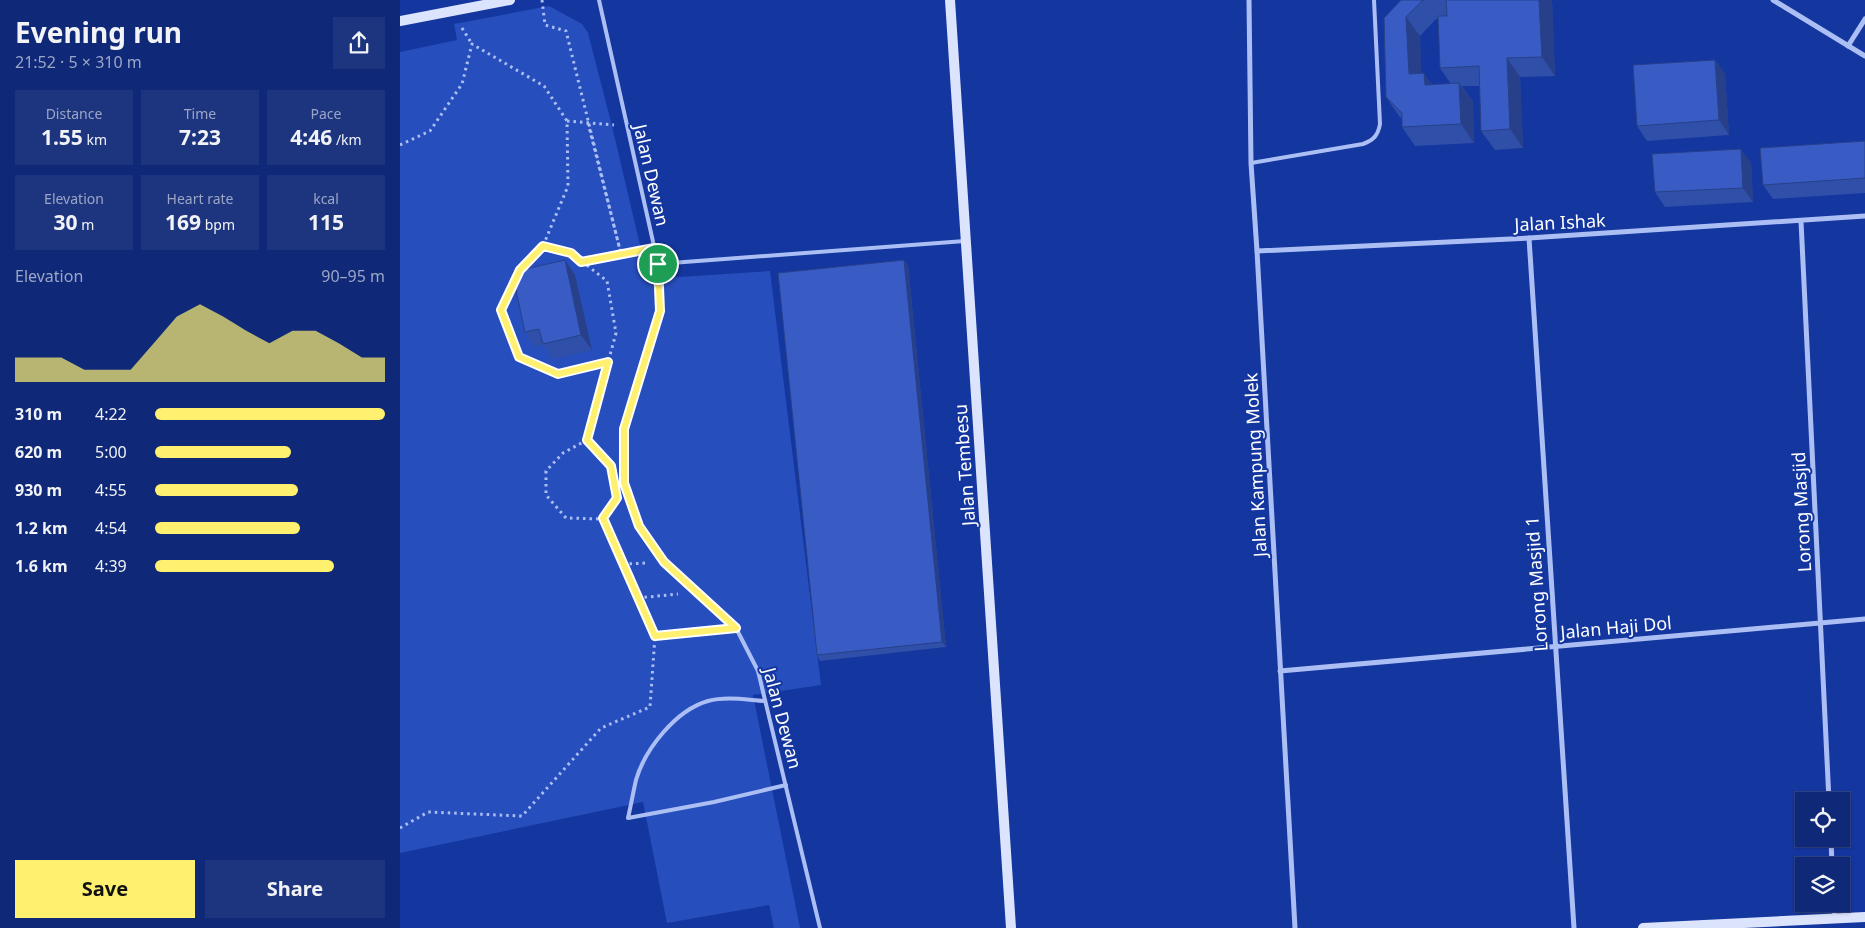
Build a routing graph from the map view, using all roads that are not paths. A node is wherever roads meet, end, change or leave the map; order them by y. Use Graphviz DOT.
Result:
graph roads {
  1 [pos="510,0"];
  2 [pos="599,0"];
  3 [pos="950,0"];
  4 [pos="1249,0"];
  5 [pos="1374,0"];
  6 [pos="1773,0"];
  7 [pos="1865,19"];
  8 [pos="400,21"];
  9 [pos="1848,46"];
  10 [pos="1865,56"];
  11 [pos="1251,163"];
  12 [pos="1865,216"];
  13 [pos="1801,221"];
  14 [pos="1528,238"];
  15 [pos="966,241"];
  16 [pos="1257,251"];
  17 [pos="658,264"];
  18 [pos="1865,619"];
  19 [pos="1820,622"];
  20 [pos="1554,646"];
  21 [pos="1280,671"];
  22 [pos="765,701"];
  23 [pos="786,785"];
  24 [pos="1829,792"];
  25 [pos="1835,912"];
  26 [pos="1865,918"];
  27 [pos="1835,919"];
  28 [pos="820,928"];
  29 [pos="1011,928"];
  30 [pos="1295,928"];
  31 [pos="1574,928"];
  32 [pos="1642,928"];
  1 -- 8 [label="street"];
  2 -- 17 [label="lane, Jalan Dewan"];
  3 -- 15 [label="street, Jalan Tembesu"];
  4 -- 11 [label="street, Jalan Kampung Molek"];
  5 -- 11 [label="lane"];
  6 -- 9 [label="street"];
  7 -- 9 [label="street"];
  9 -- 10 [label="street"];
  11 -- 16 [label="street, Jalan Kampung Molek"];
  12 -- 13 [label="street, Jalan Ishak"];
  13 -- 14 [label="street, Jalan Ishak"];
  13 -- 19 [label="street, Lorong Masjid"];
  14 -- 16 [label="street, Jalan Ishak"];
  14 -- 20 [label="street, Lorong Masjid 1"];
  15 -- 17 [label="lane"];
  15 -- 29 [label="street, Jalan Tembesu"];
  16 -- 21 [label="street, Jalan Kampung Molek"];
  17 -- 22 [label="lane, Jalan Dewan"];
  18 -- 19 [label="street, Jalan Haji Dol"];
  19 -- 20 [label="street, Jalan Haji Dol"];
  19 -- 24 [label="street, Lorong Masjid"];
  20 -- 21 [label="street, Jalan Haji Dol"];
  20 -- 31 [label="street, Lorong Masjid 1"];
  21 -- 30 [label="street, Jalan Kampung Molek"];
  22 -- 23 [label="lane, Jalan Dewan"];
  22 -- 23 [label="lane"];
  23 -- 28 [label="lane, Jalan Dewan"];
  25 -- 27 [label="street"];
  26 -- 27 [label="street"];
  27 -- 32 [label="street"];
}
